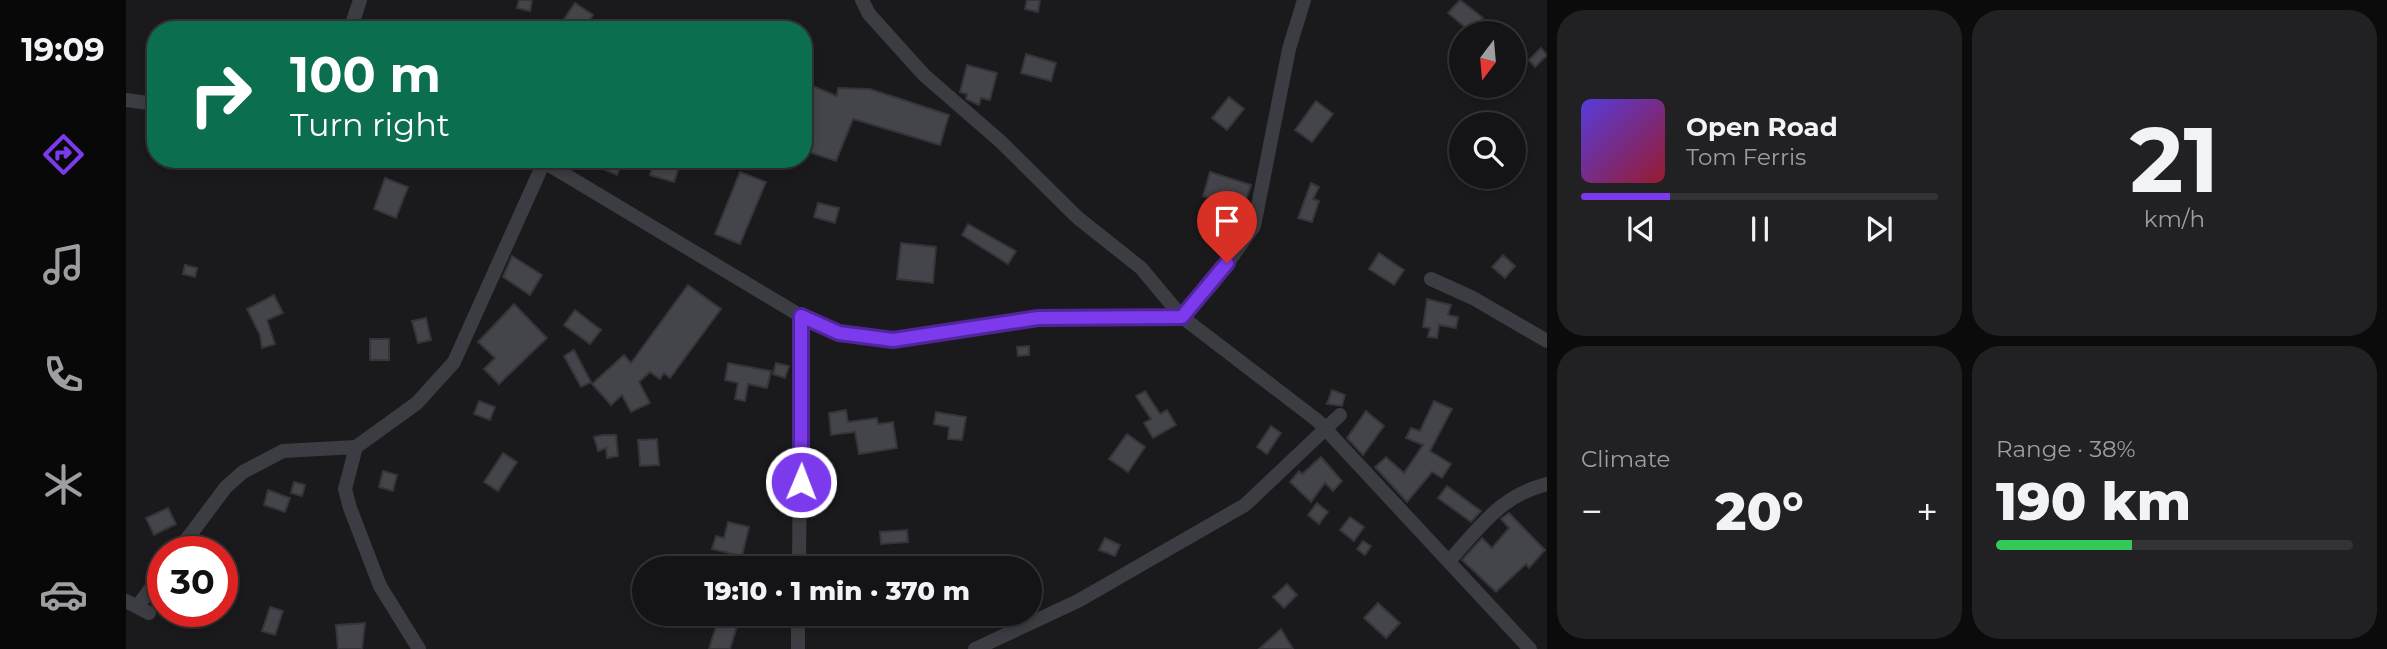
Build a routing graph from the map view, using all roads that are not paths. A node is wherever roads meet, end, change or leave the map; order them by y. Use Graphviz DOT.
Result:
graph roads {
  1 [pos="360,0"];
  2 [pos="862,0"];
  3 [pos="1304,0"];
  4 [pos="353,21"];
  5 [pos="126,100"];
  6 [pos="147,103"];
  7 [pos="541,168"];
  8 [pos="554,168"];
  9 [pos="1431,279"];
  10 [pos="801,316"];
  11 [pos="1182,317"];
  12 [pos="1547,341"];
  13 [pos="1340,415"];
  14 [pos="1326,429"];
  15 [pos="356,447"];
  16 [pos="1547,484"];
  17 [pos="189,536"];
  18 [pos="799,556"];
  19 [pos="1449,561"];
  20 [pos="798,626"];
  21 [pos="419,649"];
  22 [pos="797,649"];
  23 [pos="975,649"];
  24 [pos="1530,649"];
  1 -- 4 [label="street"];
  2 -- 11 [label="street"];
  3 -- 11 [label="street"];
  5 -- 6 [label="street"];
  7 -- 15 [label="street"];
  8 -- 10 [label="street"];
  9 -- 12 [label="street"];
  10 -- 11 [label="street"];
  10 -- 18 [label="street"];
  11 -- 14 [label="street"];
  13 -- 14 [label="street"];
  14 -- 19 [label="street"];
  14 -- 23 [label="street"];
  15 -- 17 [label="street"];
  15 -- 21 [label="street"];
  16 -- 19 [label="street"];
  19 -- 24 [label="street"];
  20 -- 22 [label="street"];
}
